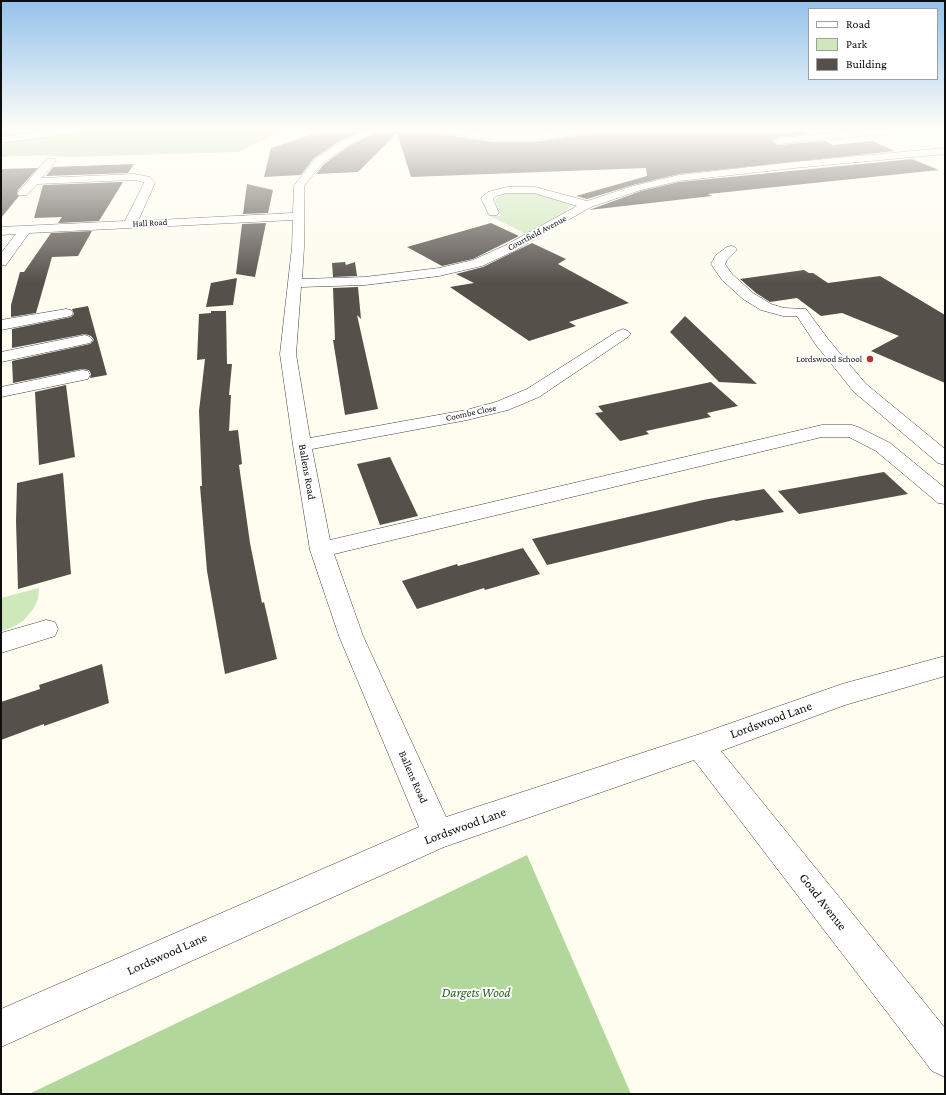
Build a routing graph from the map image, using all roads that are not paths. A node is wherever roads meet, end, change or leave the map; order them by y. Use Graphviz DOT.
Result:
graph roads {
  1 [pos="57,180"];
  2 [pos="147,180"];
  3 [pos="304,180"];
  4 [pos="670,180"];
  5 [pos="34,181"];
  6 [pos="23,193"];
  7 [pos="587,206"];
  8 [pos="492,213"];
  9 [pos="298,216"];
  10 [pos="130,224"];
  11 [pos="24,230"];
  12 [pos="1,231"];
  13 [pos="731,250"];
  14 [pos="1,262"];
  15 [pos="294,283"];
  16 [pos="66,313"];
  17 [pos="1,325"];
  18 [pos="623,334"];
  19 [pos="85,340"];
  20 [pos="1,357"];
  21 [pos="82,375"];
  22 [pos="1,392"];
  23 [pos="302,445"];
  24 [pos="945,459"];
  25 [pos="945,498"];
  26 [pos="321,550"];
  27 [pos="46,629"];
  28 [pos="1,643"];
  29 [pos="945,666"];
  30 [pos="700,746"];
  31 [pos="438,834"];
  32 [pos="1,1028"];
  33 [pos="945,1058"];
  1 -- 5 [label="street"];
  2 -- 10 [label="street"];
  3 -- 9 [label="street, Ballens Road"];
  4 -- 7 [label="street, Courtfield Avenue"];
  5 -- 6 [label="street"];
  7 -- 8 [label="street"];
  7 -- 15 [label="street, Courtfield Avenue"];
  9 -- 10 [label="street, Hall Road"];
  9 -- 15 [label="street, Ballens Road"];
  10 -- 11 [label="street, Hall Road"];
  11 -- 12 [label="street, Hall Road"];
  11 -- 14 [label="street"];
  13 -- 24 [label="street"];
  15 -- 23 [label="street, Ballens Road"];
  16 -- 17 [label="street"];
  18 -- 23 [label="street, Coombe Close"];
  19 -- 20 [label="street"];
  21 -- 22 [label="street"];
  23 -- 26 [label="street, Ballens Road"];
  25 -- 26 [label="street"];
  26 -- 31 [label="street, Ballens Road"];
  27 -- 28 [label="street"];
  29 -- 30 [label="street, Lordswood Lane"];
  30 -- 31 [label="street, Lordswood Lane"];
  30 -- 33 [label="street, Goad Avenue"];
  31 -- 32 [label="street, Lordswood Lane"];
}
